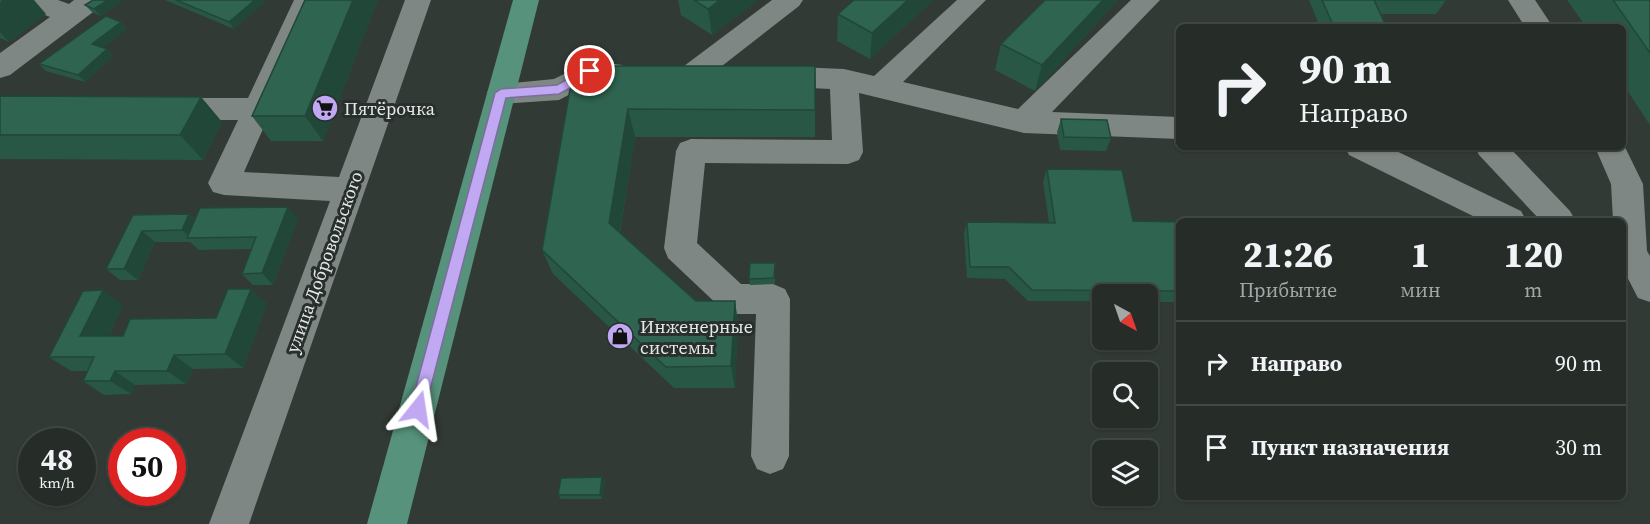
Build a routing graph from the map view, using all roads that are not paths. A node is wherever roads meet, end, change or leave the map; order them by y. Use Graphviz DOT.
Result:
graph roads {
  1 [pos="31,0"];
  2 [pos="307,0"];
  3 [pos="418,0"];
  4 [pos="526,0"];
  5 [pos="790,0"];
  6 [pos="973,0"];
  7 [pos="1148,0"];
  8 [pos="1521,0"];
  9 [pos="82,8"];
  10 [pos="1537,24"];
  11 [pos="0,68"];
  12 [pos="636,72"];
  13 [pos="844,79"];
  14 [pos="881,86"];
  15 [pos="501,93"];
  16 [pos="141,109"];
  17 [pos="258,109"];
  18 [pos="1024,122"];
  19 [pos="1176,128"];
  20 [pos="1366,150"];
  21 [pos="1493,150"];
  22 [pos="1611,150"];
  23 [pos="350,190"];
  24 [pos="1506,218"];
  25 [pos="1557,218"];
  26 [pos="1626,283"];
  27 [pos="1650,288"];
  28 [pos="1650,301"];
  29 [pos="770,456"];
  30 [pos="229,524"];
  31 [pos="387,524"];
  1 -- 9 [label="street"];
  2 -- 17 [label="street"];
  3 -- 23 [label="street, улица Добровольского"];
  4 -- 15 [label="main road"];
  5 -- 13 [label="street"];
  6 -- 14 [label="street"];
  7 -- 18 [label="street"];
  8 -- 10 [label="street"];
  9 -- 11 [label="street"];
  12 -- 15 [label="street"];
  13 -- 14 [label="street"];
  13 -- 29 [label="street"];
  14 -- 18 [label="street"];
  15 -- 31 [label="main road"];
  16 -- 17 [label="street"];
  17 -- 23 [label="street"];
  18 -- 19 [label="street"];
  20 -- 24 [label="street"];
  21 -- 25 [label="street"];
  22 -- 27 [label="street"];
  23 -- 30 [label="street, улица Добровольского"];
  26 -- 28 [label="street"];
}
